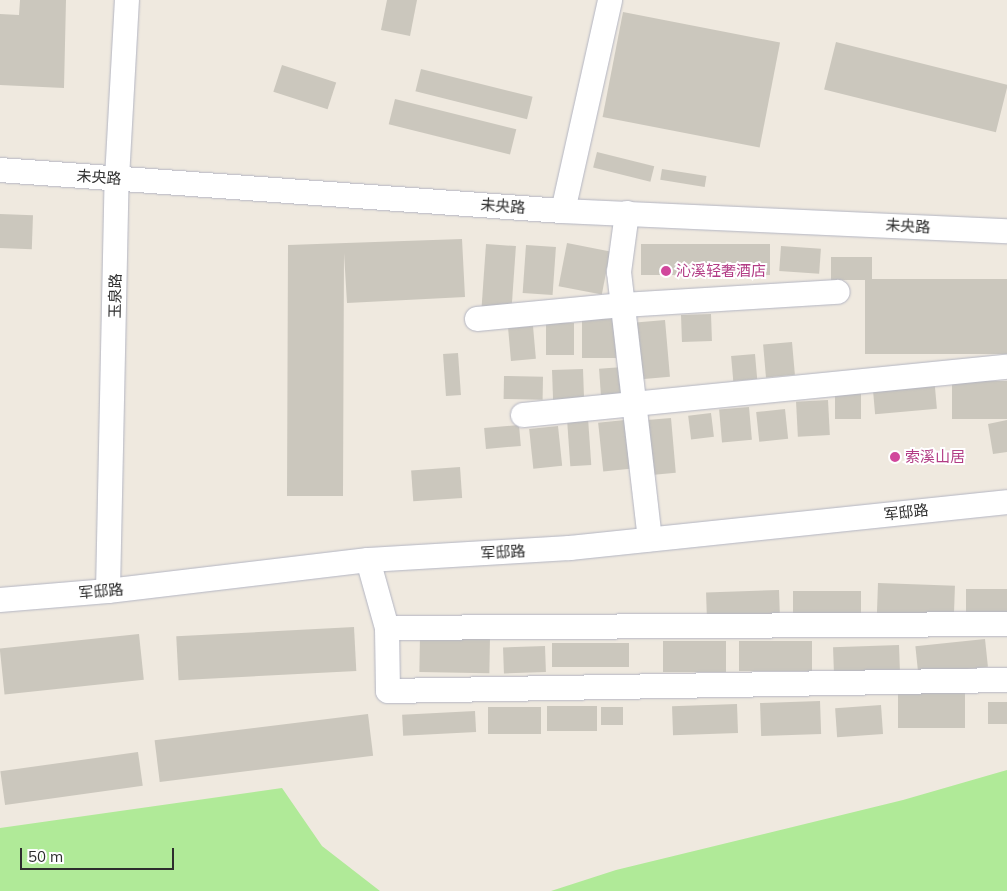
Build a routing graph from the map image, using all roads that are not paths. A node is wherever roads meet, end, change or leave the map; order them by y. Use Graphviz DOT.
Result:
graph roads {
  1 [pos="126,0"];
  2 [pos="610,0"];
  3 [pos="0,170"];
  4 [pos="117,178"];
  5 [pos="563,211"];
  6 [pos="627,213"];
  7 [pos="1007,231"];
  8 [pos="838,292"];
  9 [pos="623,305"];
  10 [pos="477,319"];
  11 [pos="1007,367"];
  12 [pos="633,402"];
  13 [pos="523,414"];
  14 [pos="1007,502"];
  15 [pos="650,539"];
  16 [pos="368,560"];
  17 [pos="108,591"];
  18 [pos="0,600"];
  19 [pos="1007,624"];
  20 [pos="386,628"];
  21 [pos="1007,680"];
  1 -- 4 [label="street, 玉泉路"];
  2 -- 5 [label="street"];
  3 -- 4 [label="street, 未央路"];
  4 -- 5 [label="street, 未央路"];
  4 -- 17 [label="street, 玉泉路"];
  5 -- 6 [label="street, 未央路"];
  6 -- 7 [label="street, 未央路"];
  6 -- 9 [label="street"];
  8 -- 9 [label="street"];
  9 -- 10 [label="street"];
  9 -- 12 [label="street"];
  11 -- 12 [label="street"];
  12 -- 13 [label="street"];
  12 -- 15 [label="street"];
  14 -- 15 [label="street, 军邸路"];
  15 -- 16 [label="street, 军邸路"];
  16 -- 17 [label="street, 军邸路"];
  16 -- 20 [label="street"];
  17 -- 18 [label="street, 军邸路"];
  19 -- 20 [label="street"];
  20 -- 21 [label="street"];
}
